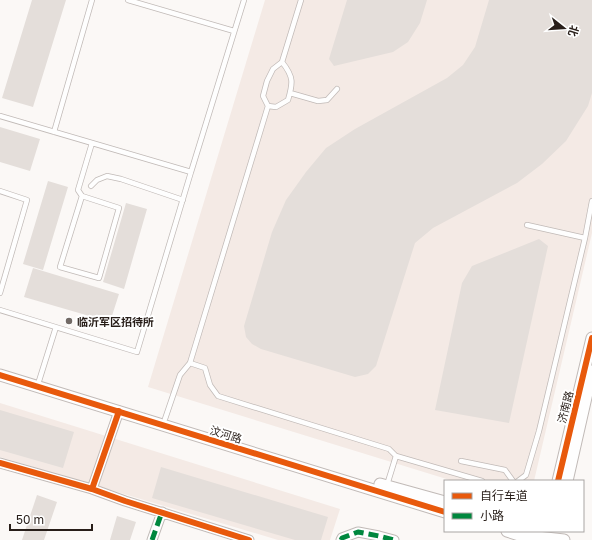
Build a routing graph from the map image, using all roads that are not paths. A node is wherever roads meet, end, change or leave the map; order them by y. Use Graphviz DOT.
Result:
graph roads {
  1 [pos="92,0"];
  2 [pos="128,0"];
  3 [pos="244,0"];
  4 [pos="301,0"];
  5 [pos="234,31"];
  6 [pos="282,62"];
  7 [pos="337,89"];
  8 [pos="290,93"];
  9 [pos="268,106"];
  10 [pos="0,116"];
  11 [pos="54,132"];
  12 [pos="92,143"];
  13 [pos="191,172"];
  14 [pos="91,186"];
  15 [pos="0,191"];
  16 [pos="82,196"];
  17 [pos="183,200"];
  18 [pos="592,201"];
  19 [pos="527,225"];
  20 [pos="584,238"];
  21 [pos="0,293"];
  22 [pos="0,310"];
  23 [pos="56,327"];
  24 [pos="592,338"];
  25 [pos="190,363"];
  26 [pos="0,369"];
  27 [pos="592,371"];
  28 [pos="0,375"];
  29 [pos="39,381"];
  30 [pos="118,411"];
  31 [pos="165,419"];
  32 [pos="396,456"];
  33 [pos="461,460"];
  34 [pos="0,463"];
  35 [pos="479,480"];
  36 [pos="512,480"];
  37 [pos="519,480"];
  38 [pos="558,480"];
  39 [pos="567,480"];
  40 [pos="387,486"];
  41 [pos="92,489"];
  42 [pos="444,502"];
  43 [pos="162,512"];
  44 [pos="444,512"];
  45 [pos="510,532"];
  46 [pos="538,532"];
  47 [pos="550,537"];
  48 [pos="152,540"];
  49 [pos="249,540"];
  50 [pos="341,540"];
  51 [pos="394,540"];
  52 [pos="564,540"];
  1 -- 11 [label="lane"];
  2 -- 5 [label="lane"];
  3 -- 5 [label="lane"];
  4 -- 6 [label="lane"];
  5 -- 13 [label="lane"];
  6 -- 8 [label="lane"];
  6 -- 9 [label="lane"];
  7 -- 8 [label="lane"];
  8 -- 9 [label="lane"];
  9 -- 25 [label="lane"];
  10 -- 11 [label="lane"];
  11 -- 12 [label="lane"];
  12 -- 13 [label="lane"];
  12 -- 16 [label="lane"];
  13 -- 17 [label="lane"];
  14 -- 17 [label="lane"];
  15 -- 21 [label="lane"];
  16 -- 16 [label="lane"];
  17 -- 23 [label="lane"];
  18 -- 20 [label="lane"];
  19 -- 20 [label="lane"];
  20 -- 37 [label="lane"];
  22 -- 23 [label="lane"];
  23 -- 29 [label="lane"];
  24 -- 38 [label="street, 济南路"];
  25 -- 31 [label="lane"];
  25 -- 32 [label="lane"];
  26 -- 29 [label="street, 汶河路"];
  27 -- 39 [label="street, 济南路"];
  28 -- 30 [label="street, 汶河路"];
  29 -- 31 [label="street, 汶河路"];
  30 -- 41 [label="street"];
  30 -- 44 [label="street, 汶河路"];
  31 -- 40 [label="street, 汶河路"];
  32 -- 35 [label="lane"];
  32 -- 40 [label="lane"];
  33 -- 36 [label="lane"];
  34 -- 41 [label="street"];
  40 -- 42 [label="street, 汶河路"];
  41 -- 43 [label="street"];
  43 -- 48 [label="street"];
  43 -- 49 [label="street"];
  45 -- 47 [label="street"];
  46 -- 47 [label="street"];
  47 -- 52 [label="street"];
  50 -- 51 [label="street"];
}
